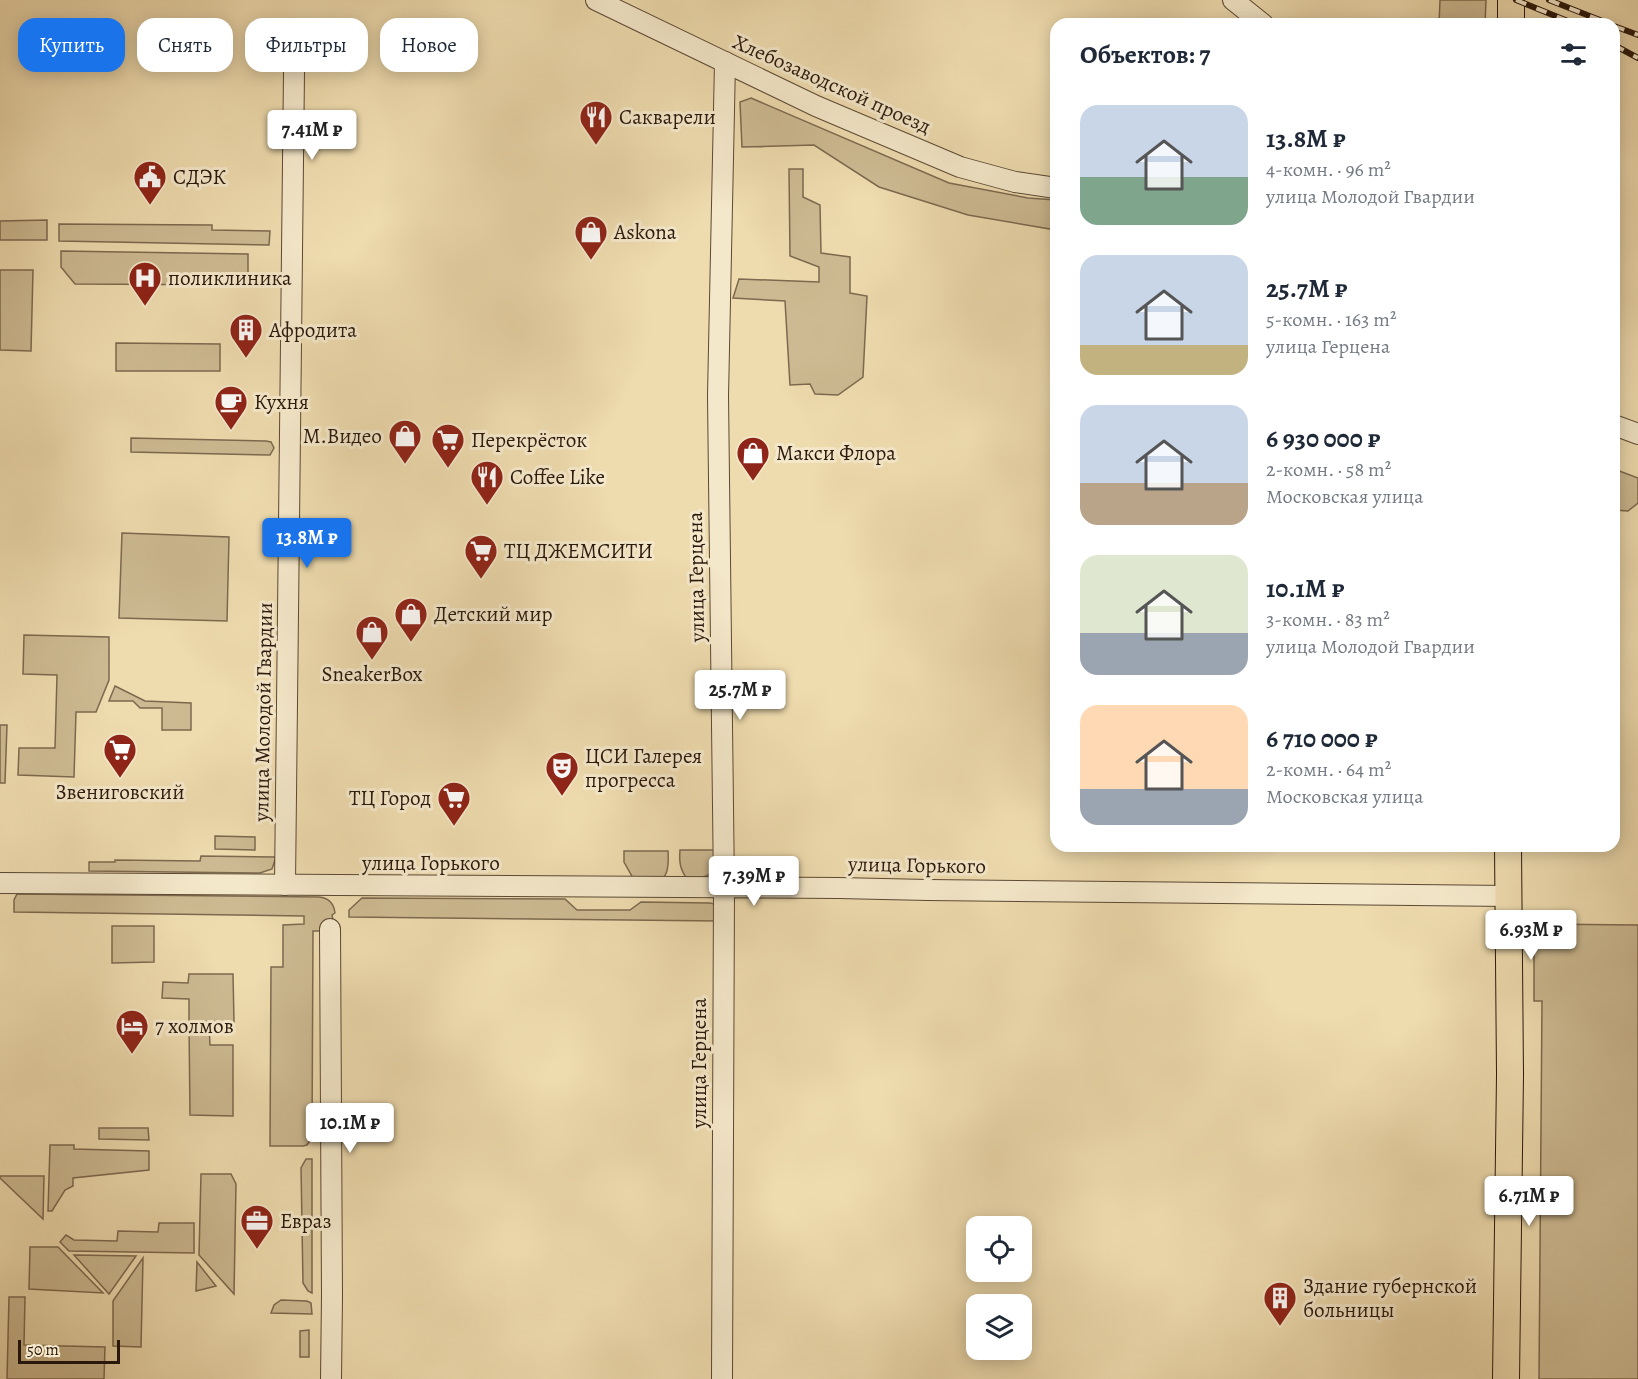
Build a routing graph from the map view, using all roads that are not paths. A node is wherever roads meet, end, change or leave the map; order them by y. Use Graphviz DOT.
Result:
graph roads {
  1 [pos="596,0"];
  2 [pos="1233,0"];
  3 [pos="1511,0"];
  4 [pos="1256,18"];
  5 [pos="1511,18"];
  6 [pos="725,62"];
  7 [pos="294,72"];
  8 [pos="1050,187"];
  9 [pos="1620,428"];
  10 [pos="1638,434"];
  11 [pos="1508,852"];
  12 [pos="0,883"];
  13 [pos="285,885"];
  14 [pos="724,888"];
  15 [pos="1509,896"];
  16 [pos="330,929"];
  17 [pos="331,1379"];
  18 [pos="722,1379"];
  19 [pos="1506,1379"];
  1 -- 6 [label="street, Хлебозаводской проезд"];
  2 -- 4 [label="street"];
  3 -- 5 [label="main road"];
  6 -- 8 [label="street, Хлебозаводской проезд"];
  6 -- 14 [label="street, улица Герцена"];
  7 -- 13 [label="street, улица Молодой Гвардии"];
  9 -- 10 [label="street"];
  11 -- 15 [label="main road"];
  12 -- 13 [label="street, улица Горького"];
  13 -- 14 [label="street, улица Горького"];
  14 -- 15 [label="street, улица Горького"];
  14 -- 18 [label="street, улица Герцена"];
  15 -- 19 [label="main road"];
  16 -- 17 [label="street"];
}
